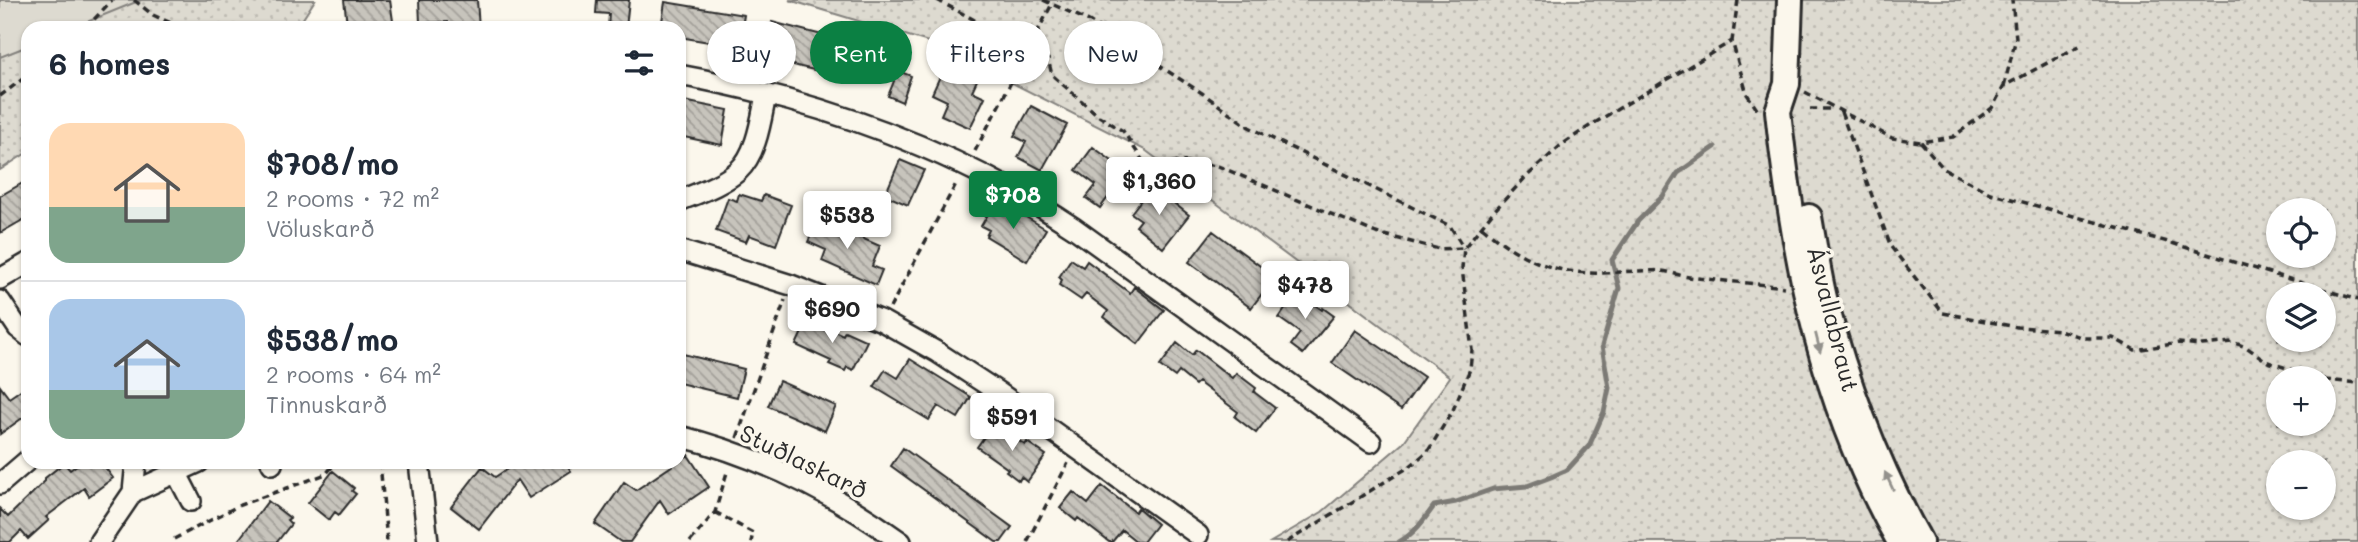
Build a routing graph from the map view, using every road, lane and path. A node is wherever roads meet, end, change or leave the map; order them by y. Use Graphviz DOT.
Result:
graph roads {
  1 [pos="112,0"];
  2 [pos="134,0"];
  3 [pos="937,0"];
  4 [pos="1043,0"];
  5 [pos="1790,0"];
  6 [pos="2012,0"];
  7 [pos="1052,4"];
  8 [pos="92,21"];
  9 [pos="166,21"];
  10 [pos="978,21"];
  11 [pos="1044,21"];
  12 [pos="1732,41"];
  13 [pos="2083,44"];
  14 [pos="1050,67"];
  15 [pos="686,76"];
  16 [pos="21,80"];
  17 [pos="1010,84"];
  18 [pos="1787,84"];
  19 [pos="2004,86"];
  20 [pos="766,95"];
  21 [pos="0,96"];
  22 [pos="1835,108"];
  23 [pos="1811,109"];
  24 [pos="1841,113"];
  25 [pos="981,138"];
  26 [pos="1921,142"];
  27 [pos="956,184"];
  28 [pos="686,198"];
  29 [pos="1481,226"];
  30 [pos="1464,248"];
  31 [pos="686,252"];
  32 [pos="21,267"];
  33 [pos="0,279"];
  34 [pos="1784,287"];
  35 [pos="901,288"];
  36 [pos="2358,300"];
  37 [pos="0,301"];
  38 [pos="779,318"];
  39 [pos="21,330"];
  40 [pos="2280,366"];
  41 [pos="2336,381"];
  42 [pos="2358,383"];
  43 [pos="686,438"];
  44 [pos="1371,442"];
  45 [pos="732,452"];
  46 [pos="21,466"];
  47 [pos="135,469"];
  48 [pos="183,469"];
  49 [pos="330,469"];
  50 [pos="381,469"];
  51 [pos="420,469"];
  52 [pos="176,472"];
  53 [pos="1060,475"];
  54 [pos="0,484"];
  55 [pos="132,492"];
  56 [pos="191,501"];
  57 [pos="715,512"];
  58 [pos="1198,535"];
  59 [pos="174,540"];
  60 [pos="99,542"];
  61 [pos="387,542"];
  62 [pos="428,542"];
  63 [pos="690,542"];
  64 [pos="751,542"];
  65 [pos="901,542"];
  66 [pos="1027,542"];
  67 [pos="1287,542"];
  68 [pos="1900,542"];
  69 [pos="1920,542"];
  1 -- 8 [label="path"];
  2 -- 9 [label="path"];
  3 -- 10 [label="path"];
  4 -- 7 [label="path"];
  5 -- 18 [label="main road, Ásvallabraut"];
  6 -- 19 [label="path"];
  7 -- 11 [label="path"];
  7 -- 30 [label="path"];
  12 -- 29 [label="path"];
  13 -- 19 [label="path"];
  14 -- 30 [label="path"];
  15 -- 20 [label="street"];
  16 -- 21 [label="path"];
  17 -- 25 [label="path"];
  18 -- 22 [label="path"];
  18 -- 68 [label="main road, Ásvallabraut, one-way"];
  69 -- 18 [label="main road, Ásvallabraut, one-way"];
  19 -- 26 [label="path"];
  20 -- 28 [label="street"];
  20 -- 44 [label="street"];
  22 -- 23 [label="path"];
  22 -- 24 [label="path"];
  24 -- 26 [label="path"];
  24 -- 40 [label="path"];
  26 -- 36 [label="path"];
  27 -- 35 [label="path"];
  29 -- 30 [label="path"];
  29 -- 34 [label="path"];
  30 -- 67 [label="path"];
  31 -- 58 [label="street"];
  32 -- 33 [label="street"];
  37 -- 39 [label="street"];
  38 -- 45 [label="path"];
  41 -- 42 [label="path"];
  43 -- 45 [label="street, Stuðlaskarð"];
  45 -- 57 [label="path"];
  45 -- 65 [label="street, Stuðlaskarð"];
  46 -- 54 [label="street"];
  47 -- 55 [label="street"];
  48 -- 52 [label="street"];
  49 -- 59 [label="path"];
  50 -- 61 [label="path"];
  51 -- 62 [label="street"];
  52 -- 55 [label="street"];
  52 -- 56 [label="street"];
  53 -- 66 [label="path"];
  55 -- 60 [label="street"];
  57 -- 63 [label="path"];
  57 -- 64 [label="path"];
}
